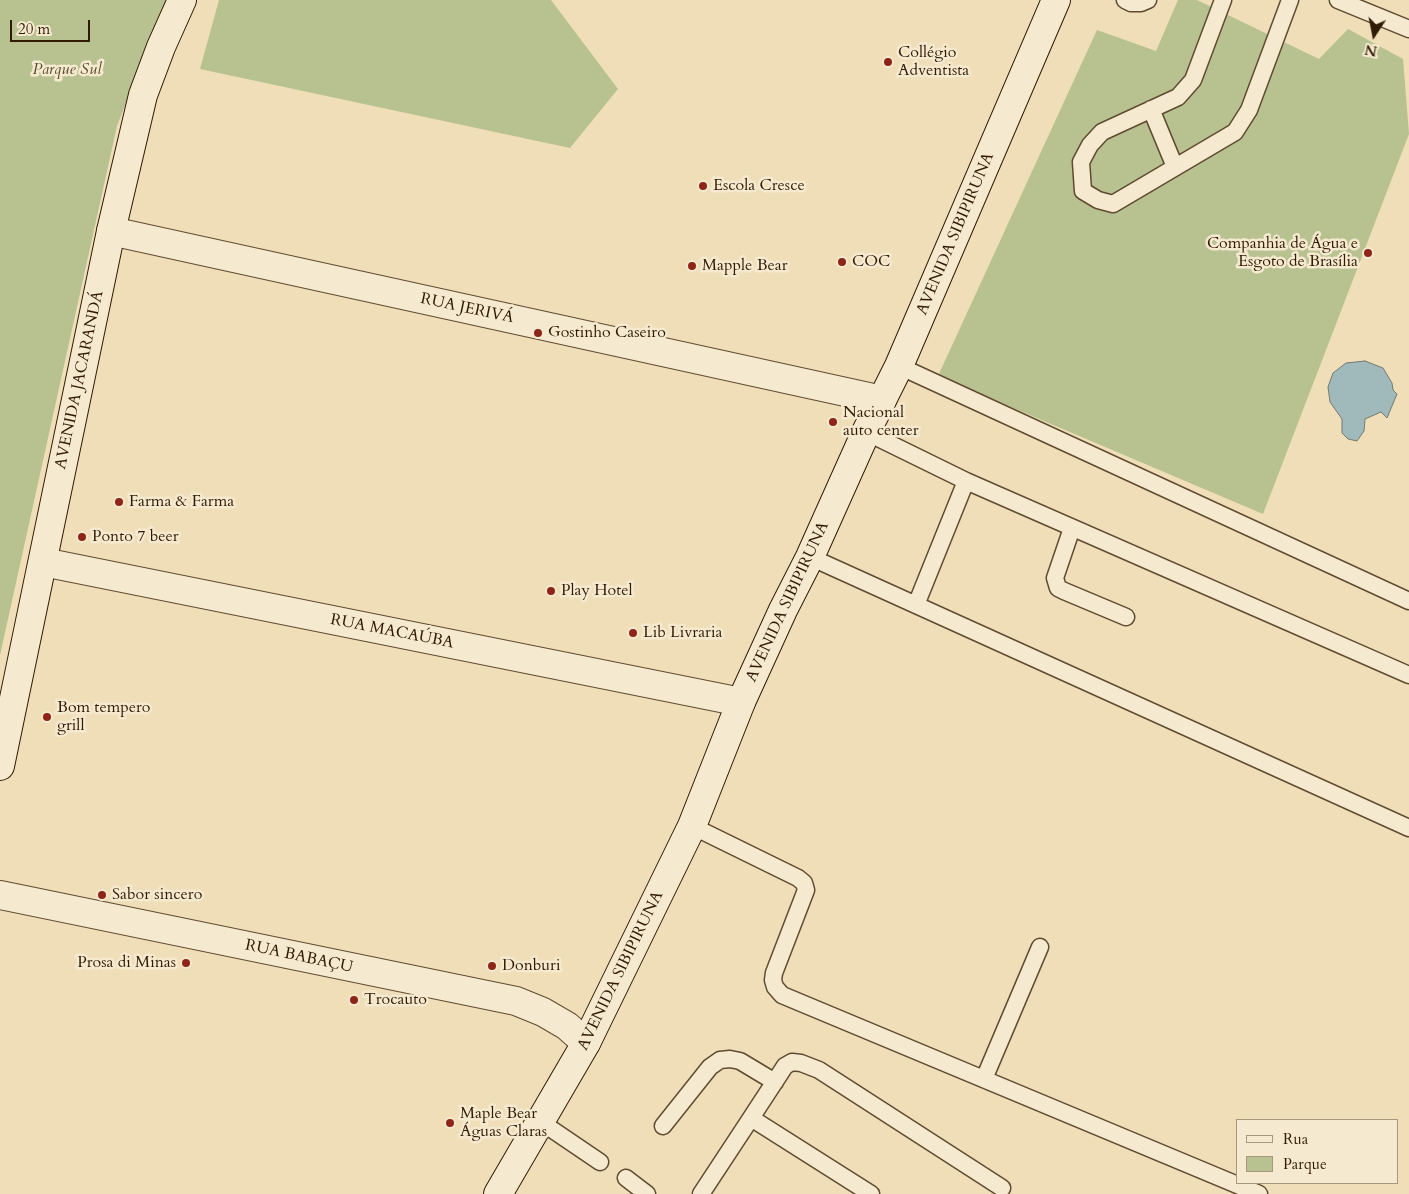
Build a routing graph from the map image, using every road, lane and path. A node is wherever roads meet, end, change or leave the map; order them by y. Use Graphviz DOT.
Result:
graph roads {
  1 [pos="182,0"];
  2 [pos="1056,0"];
  3 [pos="1125,0"];
  4 [pos="1148,0"];
  5 [pos="1222,0"];
  6 [pos="1290,0"];
  7 [pos="1338,0"];
  8 [pos="1360,4"];
  9 [pos="1409,29"];
  10 [pos="1150,109"];
  11 [pos="1176,167"];
  12 [pos="111,231"];
  13 [pos="899,366"];
  14 [pos="882,400"];
  15 [pos="866,432"];
  16 [pos="966,481"];
  17 [pos="1072,528"];
  18 [pos="810,557"];
  19 [pos="42,562"];
  20 [pos="1409,601"];
  21 [pos="916,605"];
  22 [pos="1126,617"];
  23 [pos="1409,675"];
  24 [pos="742,702"];
  25 [pos="0,766"];
  26 [pos="692,826"];
  27 [pos="1409,828"];
  28 [pos="0,894"];
  29 [pos="1040,947"];
  30 [pos="586,1043"];
  31 [pos="984,1079"];
  32 [pos="775,1082"];
  33 [pos="751,1118"];
  34 [pos="541,1122"];
  35 [pos="663,1126"];
  36 [pos="600,1162"];
  37 [pos="626,1178"];
  38 [pos="1002,1188"];
  39 [pos="498,1194"];
  40 [pos="648,1194"];
  41 [pos="701,1194"];
  42 [pos="871,1194"];
  43 [pos="1259,1194"];
  1 -- 12 [label="main road, AVENIDA JACARANDÁ"];
  2 -- 13 [label="main road, AVENIDA SIBIPIRUNA"];
  3 -- 4 [label="lane"];
  5 -- 10 [label="lane"];
  6 -- 11 [label="lane"];
  7 -- 8 [label="lane"];
  8 -- 9 [label="lane"];
  10 -- 11 [label="lane"];
  10 -- 11 [label="lane"];
  12 -- 14 [label="main road, RUA JERIVÁ"];
  12 -- 19 [label="main road, AVENIDA JACARANDÁ"];
  13 -- 14 [label="main road, AVENIDA SIBIPIRUNA"];
  13 -- 20 [label="lane"];
  14 -- 15 [label="main road, AVENIDA SIBIPIRUNA"];
  15 -- 16 [label="lane"];
  15 -- 18 [label="main road, AVENIDA SIBIPIRUNA"];
  16 -- 17 [label="lane"];
  16 -- 21 [label="lane"];
  17 -- 22 [label="lane"];
  17 -- 23 [label="lane"];
  18 -- 21 [label="lane"];
  18 -- 24 [label="main road, AVENIDA SIBIPIRUNA"];
  19 -- 24 [label="main road, RUA MACAÚBA"];
  19 -- 25 [label="main road, AVENIDA JACARANDÁ"];
  21 -- 27 [label="lane"];
  24 -- 26 [label="main road, AVENIDA SIBIPIRUNA"];
  26 -- 30 [label="main road, AVENIDA SIBIPIRUNA"];
  26 -- 31 [label="lane"];
  28 -- 30 [label="main road, RUA BABAÇU"];
  29 -- 31 [label="lane"];
  30 -- 34 [label="main road, AVENIDA SIBIPIRUNA"];
  31 -- 43 [label="lane"];
  32 -- 33 [label="lane"];
  32 -- 35 [label="lane"];
  32 -- 38 [label="lane"];
  33 -- 41 [label="lane"];
  33 -- 42 [label="lane"];
  34 -- 36 [label="lane"];
  34 -- 39 [label="main road, AVENIDA SIBIPIRUNA"];
  37 -- 40 [label="lane"];
}
